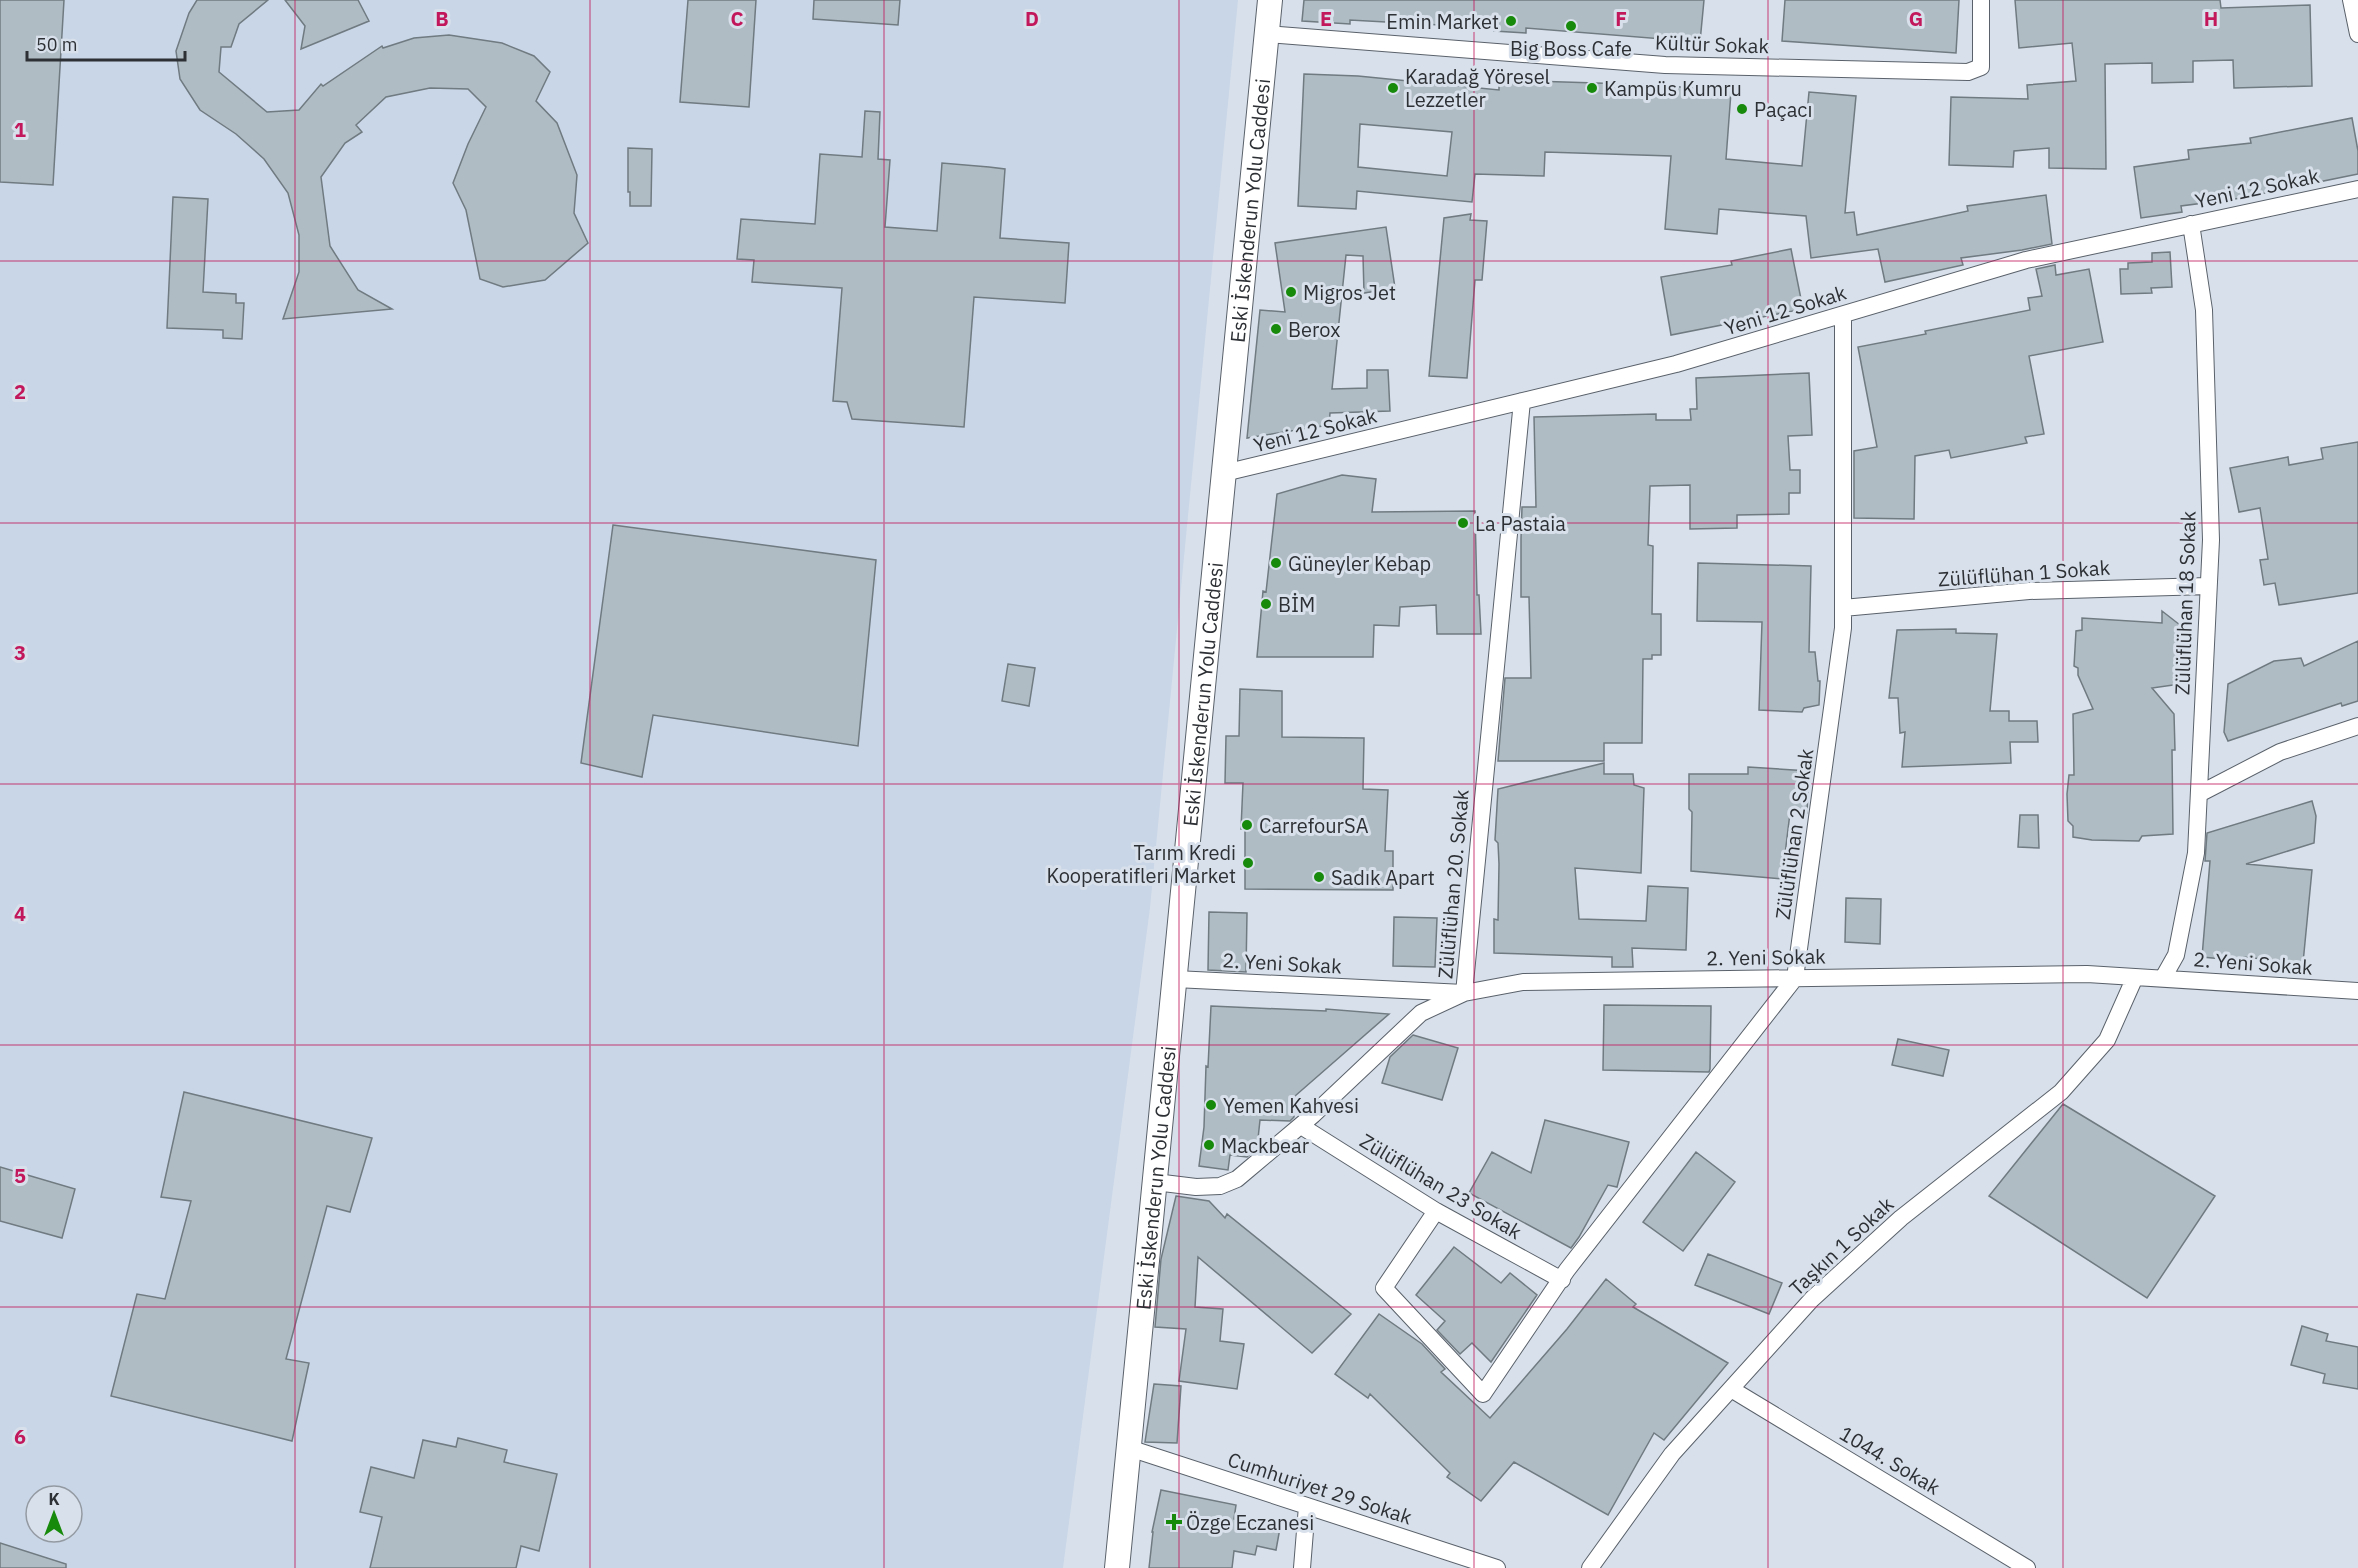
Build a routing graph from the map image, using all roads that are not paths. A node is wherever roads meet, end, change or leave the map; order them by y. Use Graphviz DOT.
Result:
graph roads {
  1 [pos="1270,0"];
  2 [pos="1981,0"];
  3 [pos="2351,0"];
  4 [pos="1267,34"];
  5 [pos="2358,34"];
  6 [pos="2358,189"];
  7 [pos="2191,224"];
  8 [pos="1843,315"];
  9 [pos="1522,401"];
  10 [pos="1224,473"];
  11 [pos="2208,586"];
  12 [pos="1844,608"];
  13 [pos="2358,726"];
  14 [pos="2199,794"];
  15 [pos="2135,977"];
  16 [pos="1795,978"];
  17 [pos="2163,978"];
  18 [pos="1175,979"];
  19 [pos="2358,991"];
  20 [pos="1464,993"];
  21 [pos="1300,1126"];
  22 [pos="1155,1182"];
  23 [pos="1436,1211"];
  24 [pos="1562,1280"];
  25 [pos="1731,1389"];
  26 [pos="1129,1448"];
  27 [pos="1307,1506"];
  28 [pos="1117,1568"];
  29 [pos="1302,1568"];
  30 [pos="1497,1568"];
  31 [pos="1590,1568"];
  32 [pos="2027,1568"];
  1 -- 4 [label="street, Eski İskenderun Yolu Caddesi"];
  2 -- 4 [label="street, Kültür Sokak"];
  3 -- 5 [label="street"];
  4 -- 10 [label="street, Eski İskenderun Yolu Caddesi"];
  6 -- 7 [label="street, Yeni 12 Sokak"];
  7 -- 8 [label="street, Yeni 12 Sokak"];
  7 -- 11 [label="street, Zülüflühan 18 Sokak"];
  8 -- 9 [label="street, Yeni 12 Sokak"];
  8 -- 12 [label="street, Zülüflühan 2 Sokak"];
  9 -- 10 [label="street, Yeni 12 Sokak"];
  9 -- 20 [label="street, Zülüflühan 20. Sokak"];
  10 -- 18 [label="street, Eski İskenderun Yolu Caddesi"];
  11 -- 12 [label="street, Zülüflühan 1 Sokak"];
  11 -- 14 [label="street, Zülüflühan 18 Sokak"];
  12 -- 16 [label="street, Zülüflühan 2 Sokak"];
  13 -- 14 [label="street"];
  14 -- 17 [label="street, Zülüflühan 18 Sokak"];
  15 -- 16 [label="street, 2. Yeni Sokak"];
  15 -- 17 [label="street, 2. Yeni Sokak"];
  15 -- 25 [label="street, Taşkın 1 Sokak"];
  16 -- 20 [label="street, 2. Yeni Sokak"];
  16 -- 24 [label="street, Zülüflühan 2 Sokak"];
  17 -- 19 [label="street, 2. Yeni Sokak"];
  18 -- 20 [label="street, 2. Yeni Sokak"];
  18 -- 22 [label="street, Eski İskenderun Yolu Caddesi"];
  20 -- 21 [label="street, Zülüflühan 20. Sokak"];
  21 -- 22 [label="street, Zülüflühan 20. Sokak"];
  21 -- 23 [label="street, Zülüflühan 23 Sokak"];
  22 -- 26 [label="street, Eski İskenderun Yolu Caddesi"];
  23 -- 24 [label="street, Zülüflühan 23 Sokak"];
  23 -- 24 [label="street, Zülüflühan 2 Sokak"];
  25 -- 31 [label="street, Taşkın 1 Sokak"];
  25 -- 32 [label="street, 1044. Sokak"];
  26 -- 27 [label="street, Cumhuriyet 29 Sokak"];
  26 -- 28 [label="street, Eski İskenderun Yolu Caddesi"];
  27 -- 29 [label="street"];
  27 -- 30 [label="street, Cumhuriyet 29 Sokak"];
}
